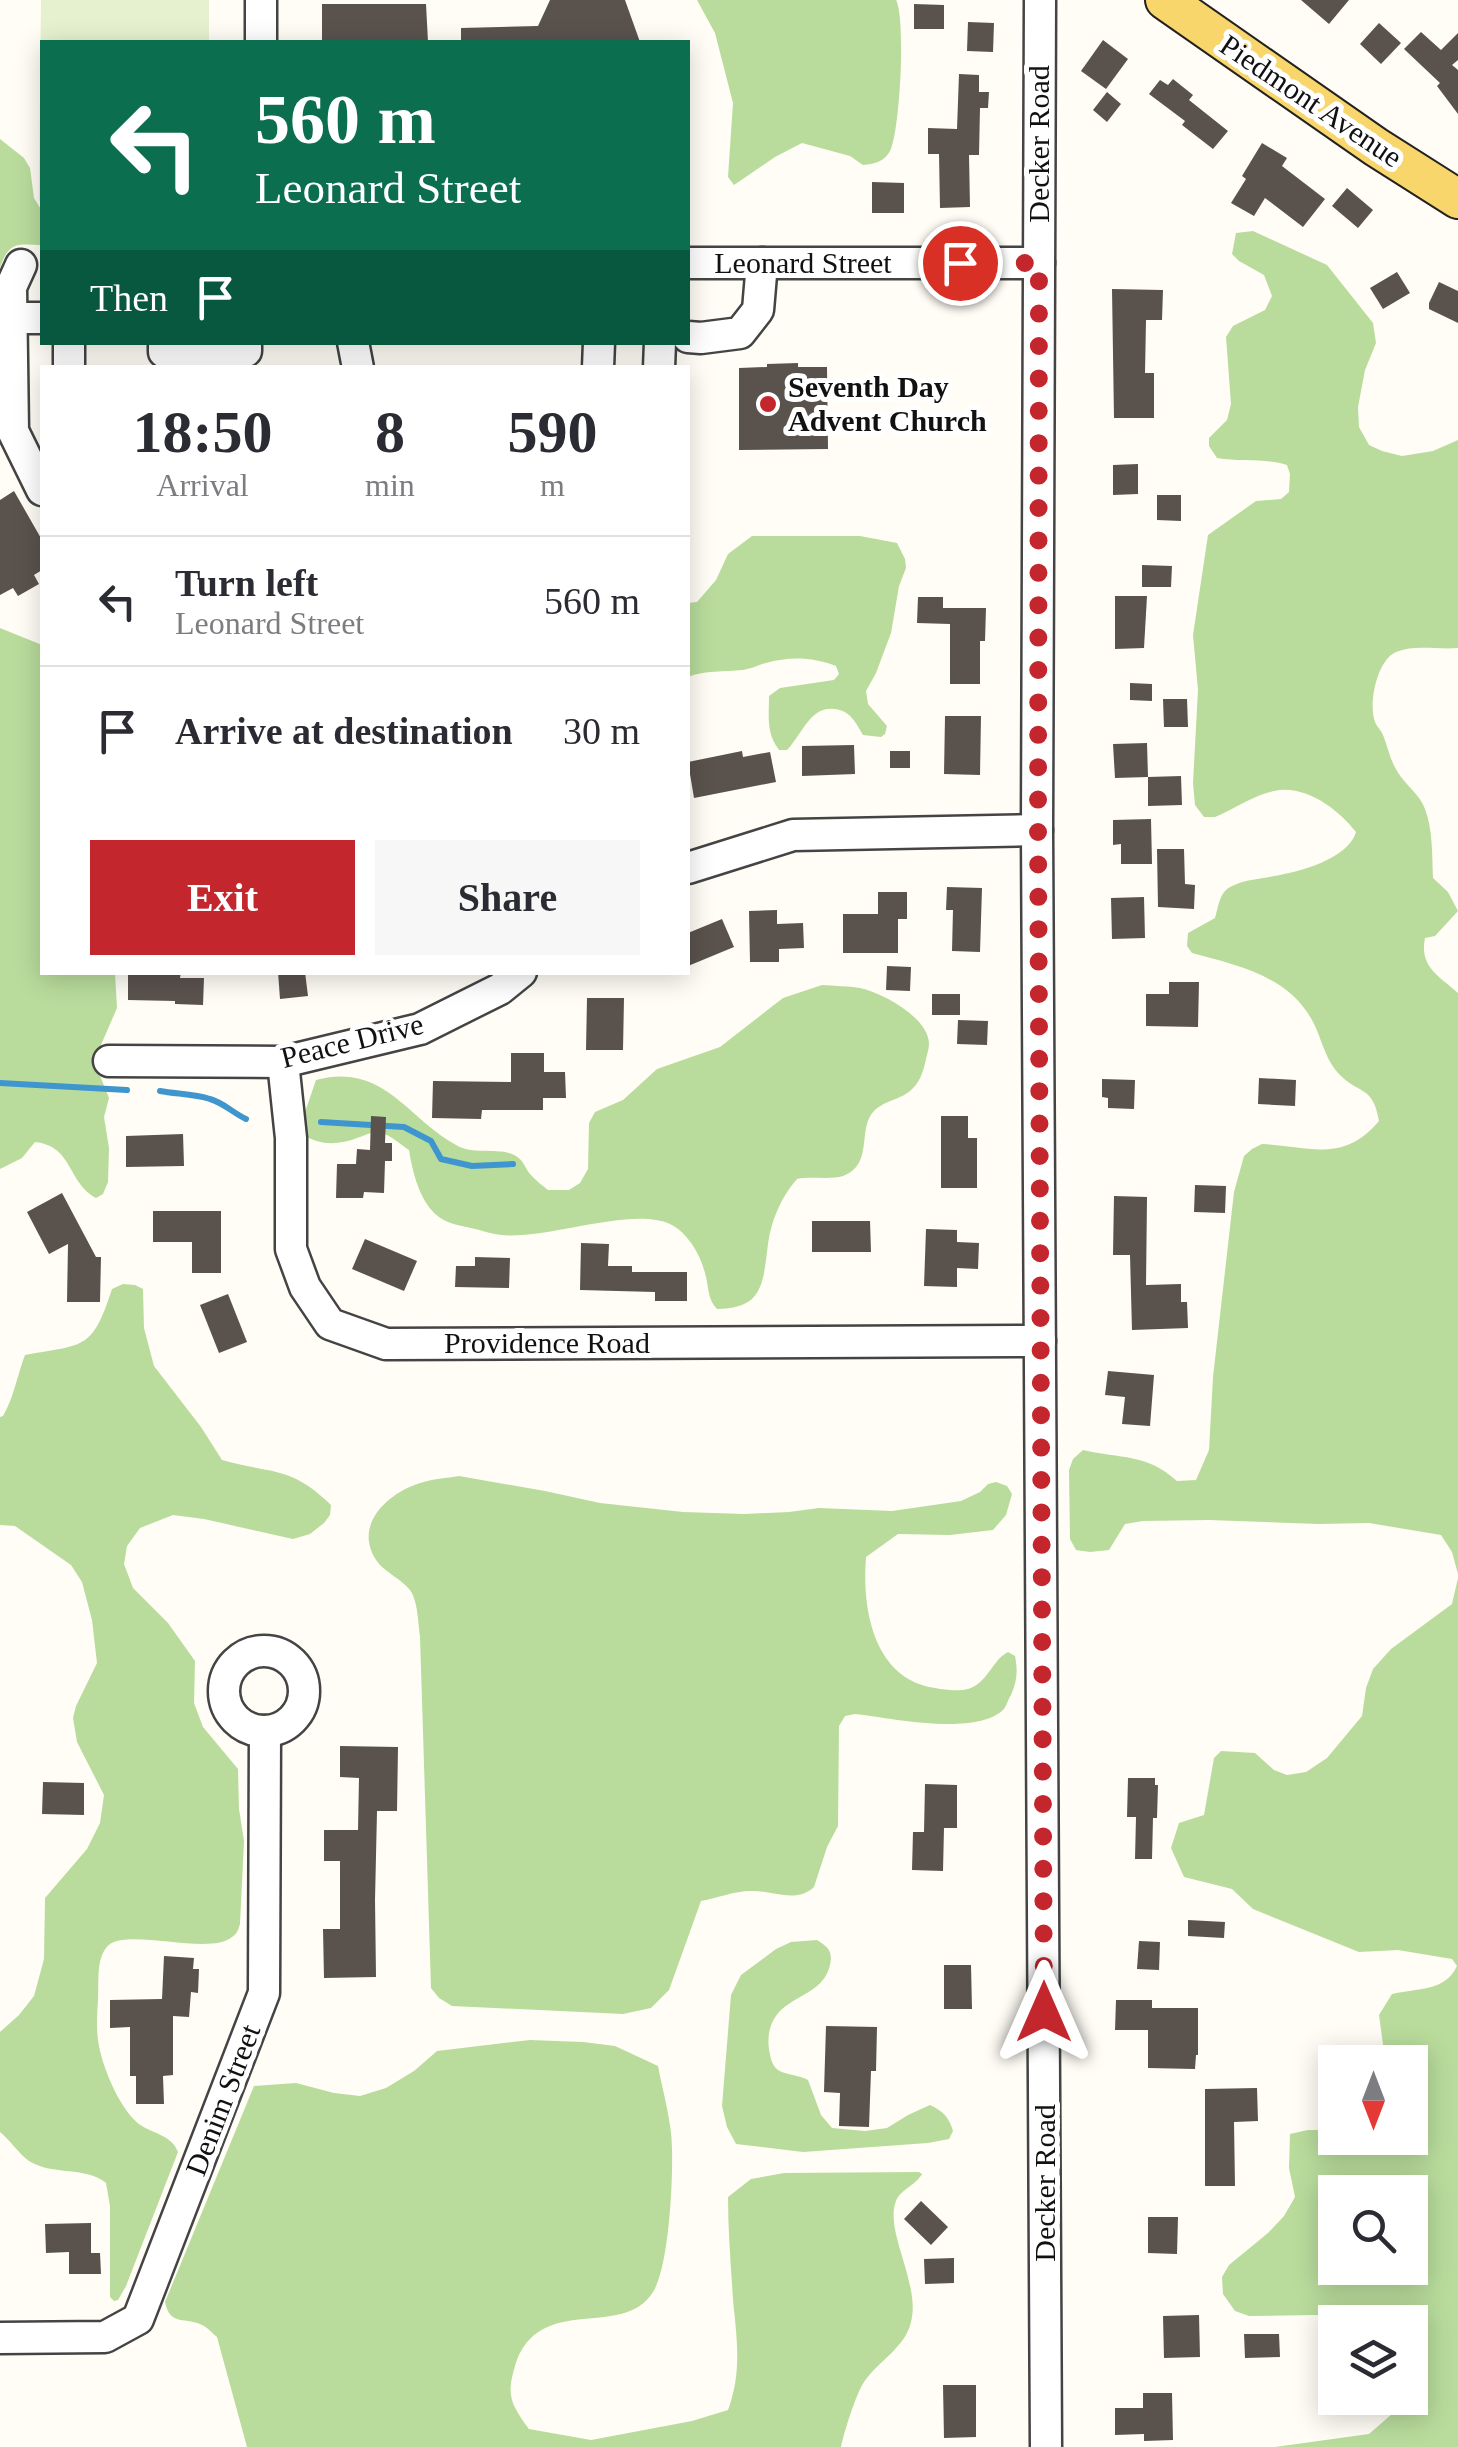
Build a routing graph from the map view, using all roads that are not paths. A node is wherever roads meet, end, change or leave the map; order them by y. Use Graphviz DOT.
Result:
graph roads {
  1 [pos="261,0"];
  2 [pos="1040,0"];
  3 [pos="1165,0"];
  4 [pos="261,40"];
  5 [pos="1458,199"];
  6 [pos="762,263"];
  7 [pos="1039,263"];
  8 [pos="690,264"];
  9 [pos="24,265"];
  10 [pos="27,318"];
  11 [pos="690,337"];
  12 [pos="164,345"];
  13 [pos="246,345"];
  14 [pos="30,441"];
  15 [pos="40,482"];
  16 [pos="1038,830"];
  17 [pos="690,867"];
  18 [pos="518,975"];
  19 [pos="109,1062"];
  20 [pos="282,1062"];
  21 [pos="1040,1341"];
  22 [pos="265,1731"];
  23 [pos="0,2338"];
  24 [pos="1046,2447"];
  1 -- 4 [label="street"];
  2 -- 7 [label="street, Decker Road"];
  3 -- 5 [label="main road, Piedmont Avenue"];
  6 -- 7 [label="street, Leonard Street"];
  6 -- 8 [label="street, Leonard Street"];
  6 -- 11 [label="street"];
  7 -- 16 [label="street, Decker Road"];
  9 -- 10 [label="street"];
  10 -- 14 [label="street"];
  12 -- 13 [label="street"];
  14 -- 15 [label="street"];
  16 -- 17 [label="street"];
  16 -- 21 [label="street, Decker Road"];
  18 -- 20 [label="street, Peace Drive"];
  19 -- 20 [label="street, Peace Drive"];
  20 -- 21 [label="street, Providence Road"];
  21 -- 24 [label="street, Decker Road"];
  22 -- 23 [label="street, Denim Street"];
}
